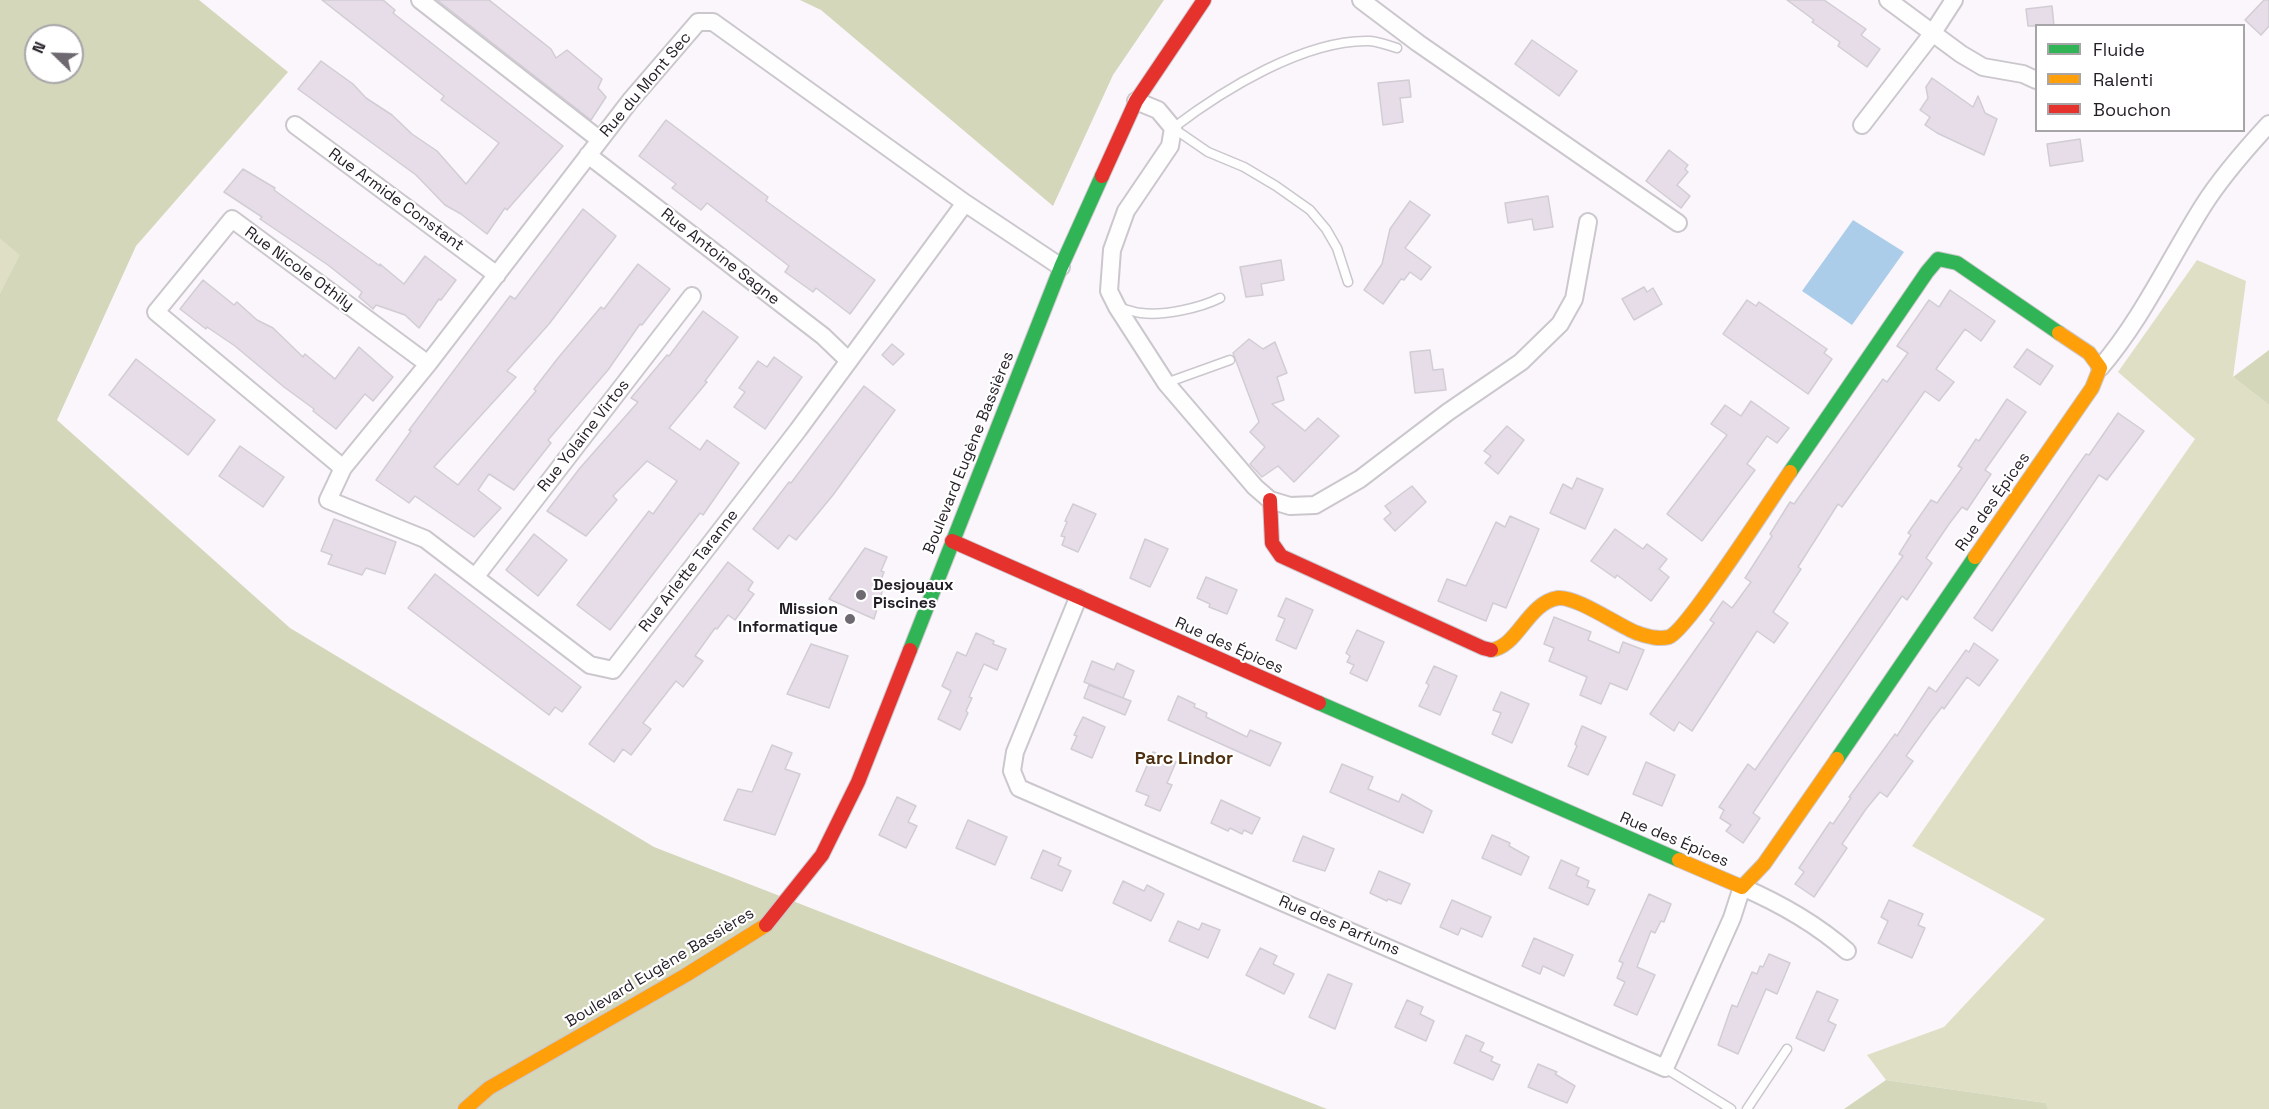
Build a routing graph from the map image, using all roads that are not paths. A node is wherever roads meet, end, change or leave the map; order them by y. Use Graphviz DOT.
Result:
graph roads {
  1 [pos="420,0"];
  2 [pos="1204,0"];
  3 [pos="1361,0"];
  4 [pos="1888,0"];
  5 [pos="1954,0"];
  6 [pos="1932,34"];
  7 [pos="1397,48"];
  8 [pos="2035,79"];
  9 [pos="1136,101"];
  10 [pos="2269,124"];
  11 [pos="295,125"];
  12 [pos="1862,125"];
  13 [pos="1173,128"];
  14 [pos="600,140"];
  15 [pos="588,155"];
  16 [pos="965,203"];
  17 [pos="1588,222"];
  18 [pos="1678,223"];
  19 [pos="1061,267"];
  20 [pos="497,275"];
  21 [pos="1348,282"];
  22 [pos="692,296"];
  23 [pos="1220,298"];
  24 [pos="1117,307"];
  25 [pos="1230,360"];
  26 [pos="849,361"];
  27 [pos="428,364"];
  28 [pos="2100,368"];
  29 [pos="1166,383"];
  30 [pos="343,468"];
  31 [pos="328,500"];
  32 [pos="1270,500"];
  33 [pos="952,541"];
  34 [pos="476,576"];
  35 [pos="1078,598"];
  36 [pos="1742,887"];
  37 [pos="1847,951"];
  38 [pos="1787,1050"];
  39 [pos="1665,1068"];
  40 [pos="465,1109"];
  41 [pos="1731,1109"];
  42 [pos="1747,1109"];
  1 -- 14 [label="street"];
  2 -- 9 [label="street, Boulevard Eugène Bassières"];
  3 -- 18 [label="street"];
  4 -- 6 [label="street"];
  5 -- 6 [label="street"];
  6 -- 8 [label="street"];
  6 -- 12 [label="street"];
  7 -- 13 [label="lane"];
  9 -- 13 [label="street"];
  9 -- 19 [label="street, Boulevard Eugène Bassières"];
  10 -- 28 [label="street"];
  11 -- 20 [label="street, Rue Armide Constant"];
  13 -- 21 [label="lane"];
  13 -- 24 [label="street"];
  14 -- 15 [label="street, Rue du Mont Sec"];
  14 -- 16 [label="street, Rue du Mont Sec"];
  15 -- 20 [label="street, Rue du Mont Sec"];
  15 -- 26 [label="street, Rue Antoine Sagne"];
  16 -- 19 [label="street, Rue du Mont Sec"];
  16 -- 26 [label="street, Rue Arlette Taranne"];
  17 -- 32 [label="street"];
  19 -- 33 [label="street, Boulevard Eugène Bassières"];
  20 -- 27 [label="street, Rue du Mont Sec"];
  22 -- 34 [label="street, Rue Yolaine Virtos"];
  23 -- 24 [label="lane"];
  24 -- 29 [label="street"];
  25 -- 29 [label="lane"];
  26 -- 34 [label="street, Rue Arlette Taranne"];
  27 -- 30 [label="street, Rue du Mont Sec"];
  27 -- 30 [label="street, Rue Nicole Othily"];
  28 -- 32 [label="street"];
  28 -- 36 [label="street, Rue des Épices"];
  29 -- 32 [label="street"];
  30 -- 31 [label="street, Rue du Mont Sec"];
  31 -- 34 [label="street, Rue Arlette Taranne"];
  33 -- 35 [label="street, Rue des Épices"];
  33 -- 40 [label="street, Boulevard Eugène Bassières"];
  35 -- 36 [label="street, Rue des Épices"];
  35 -- 39 [label="street, Rue des Parfums"];
  36 -- 37 [label="street"];
  36 -- 39 [label="street"];
  38 -- 42 [label="lane"];
  39 -- 41 [label="lane"];
}
